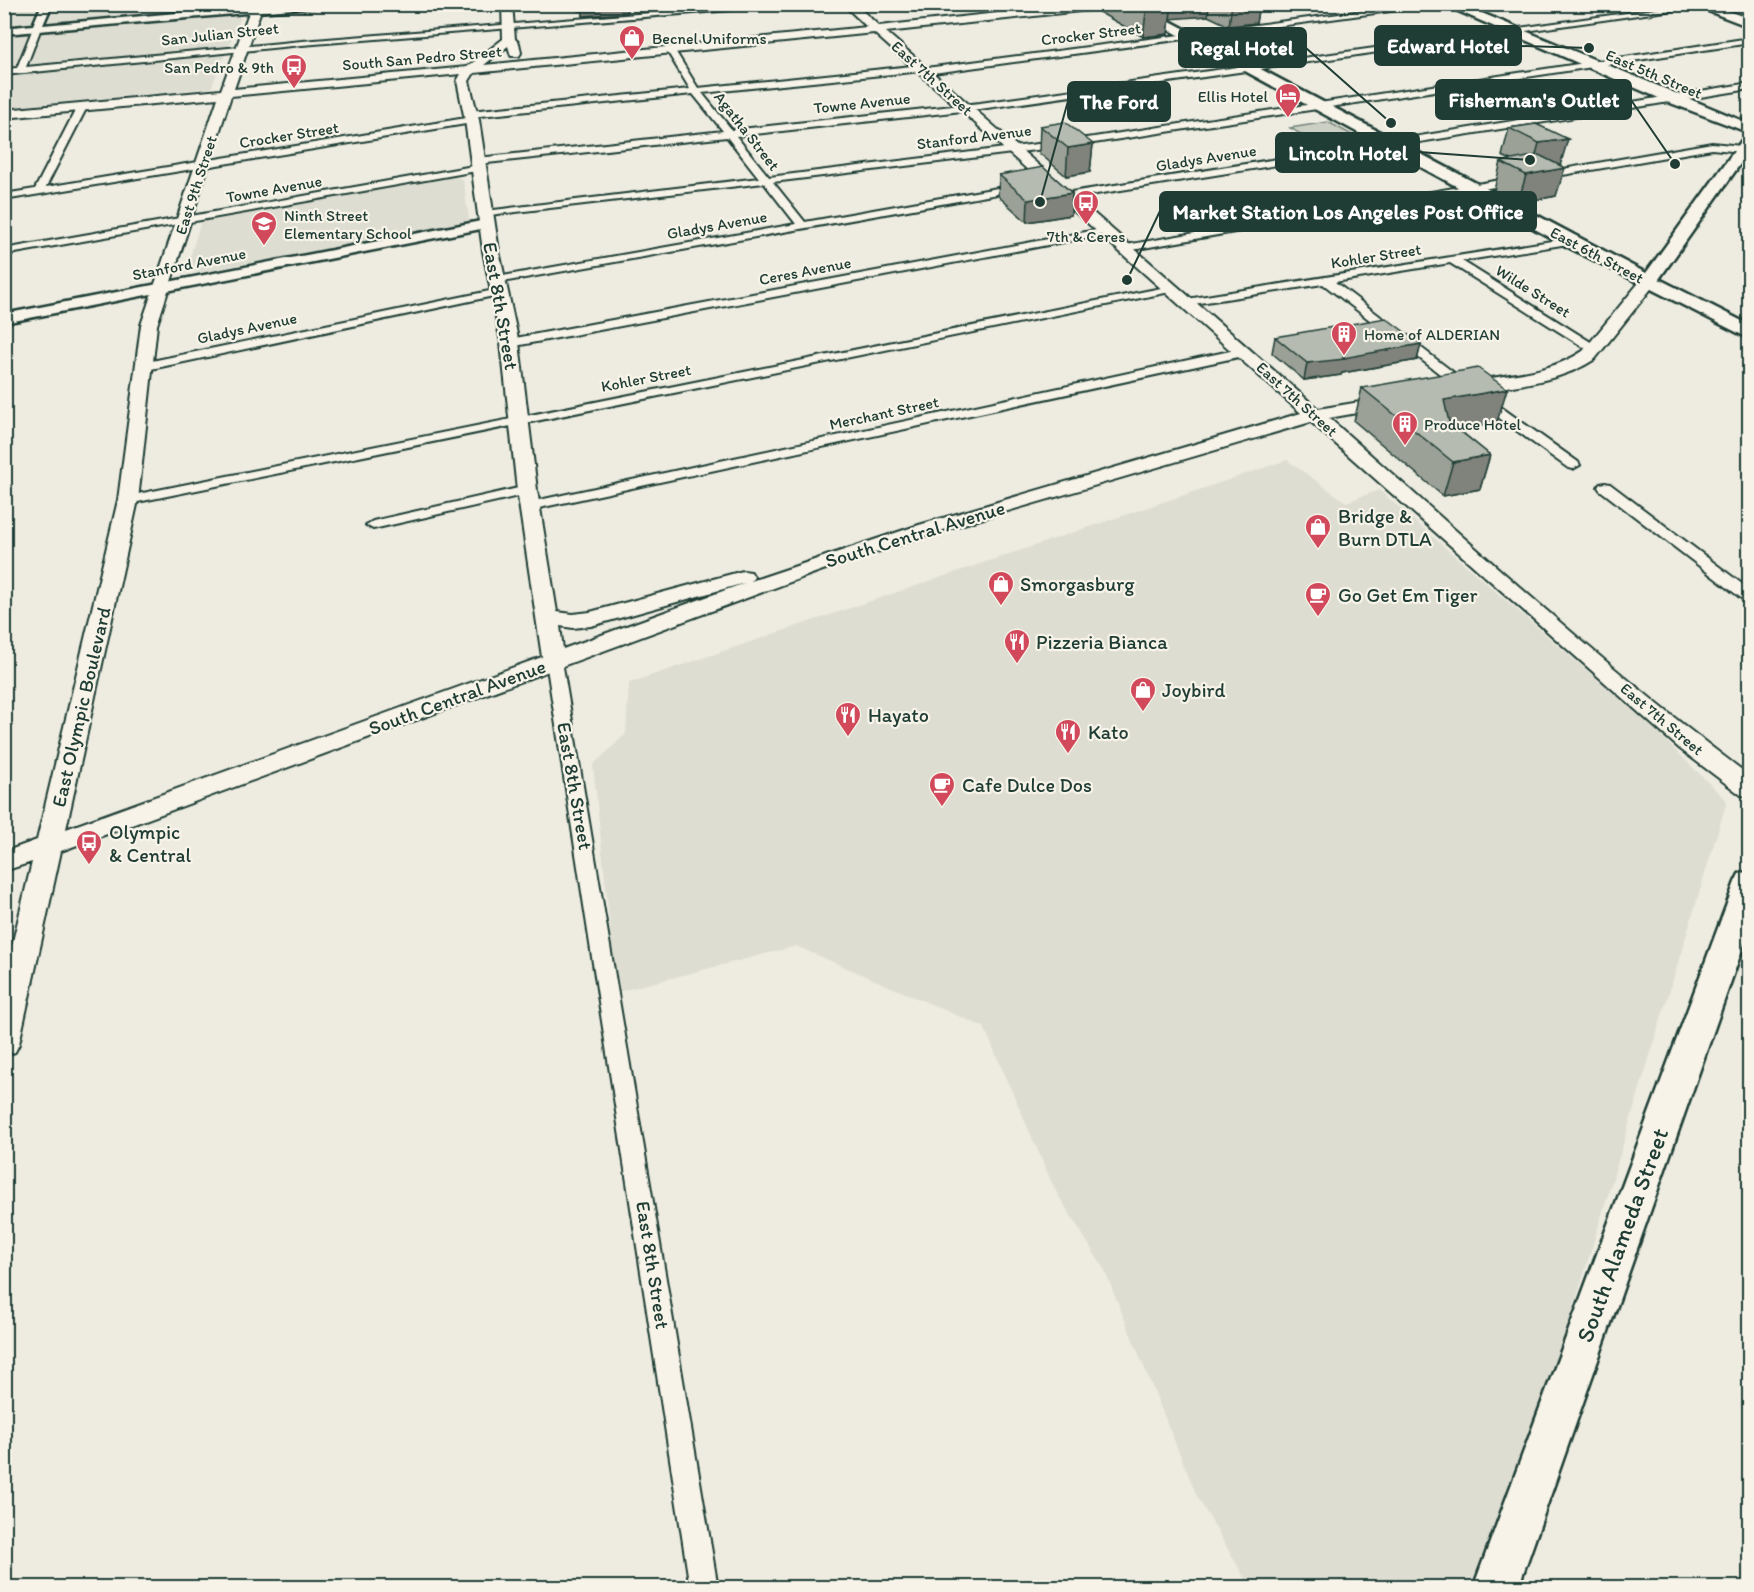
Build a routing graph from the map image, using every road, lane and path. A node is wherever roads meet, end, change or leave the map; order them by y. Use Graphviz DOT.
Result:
graph roads {
  1 [pos="47,4"];
  2 [pos="315,4"];
  3 [pos="507,4"];
  4 [pos="799,4"];
  5 [pos="848,4"];
  6 [pos="1117,4"];
  7 [pos="1128,4"];
  8 [pos="1438,4"];
  9 [pos="1448,4"];
  10 [pos="1703,5"];
  11 [pos="257,7"];
  12 [pos="1749,23"];
  13 [pos="507,25"];
  14 [pos="37,28"];
  15 [pos="879,30"];
  16 [pos="4,31"];
  17 [pos="1513,32"];
  18 [pos="1191,37"];
  19 [pos="509,40"];
  20 [pos="1749,40"];
  21 [pos="244,46"];
  22 [pos="671,51"];
  23 [pos="535,63"];
  24 [pos="1591,65"];
  25 [pos="1248,68"];
  26 [pos="471,69"];
  27 [pos="21,70"];
  28 [pos="924,70"];
  29 [pos="4,72"];
  30 [pos="1747,87"];
  31 [pos="696,92"];
  32 [pos="226,93"];
  33 [pos="1673,99"];
  34 [pos="1315,106"];
  35 [pos="82,107"];
  36 [pos="965,107"];
  37 [pos="4,114"];
  38 [pos="471,117"];
  39 [pos="1749,129"];
  40 [pos="730,132"];
  41 [pos="1746,144"];
  42 [pos="1390,145"];
  43 [pos="1014,150"];
  44 [pos="204,164"];
  45 [pos="478,164"];
  46 [pos="766,180"];
  47 [pos="1038,184"];
  48 [pos="1472,189"];
  49 [pos="38,192"];
  50 [pos="1065,196"];
  51 [pos="4,197"];
  52 [pos="486,219"];
  53 [pos="184,220"];
  54 [pos="803,226"];
  55 [pos="1107,231"];
  56 [pos="1570,241"];
  57 [pos="1126,248"];
  58 [pos="4,252"];
  59 [pos="1455,261"];
  60 [pos="1327,281"];
  61 [pos="1648,282"];
  62 [pos="162,286"];
  63 [pos="498,286"];
  64 [pos="1171,289"];
  65 [pos="1187,302"];
  66 [pos="4,319"];
  67 [pos="1749,333"];
  68 [pos="510,343"];
  69 [pos="1593,349"];
  70 [pos="1244,352"];
  71 [pos="142,367"];
  72 [pos="1466,388"];
  73 [pos="1447,391"];
  74 [pos="1402,399"];
  75 [pos="1316,415"];
  76 [pos="520,421"];
  77 [pos="1574,465"];
  78 [pos="1605,487"];
  79 [pos="528,498"];
  80 [pos="128,500"];
  81 [pos="372,525"];
  82 [pos="812,567"];
  83 [pos="1749,598"];
  84 [pos="547,616"];
  85 [pos="554,661"];
  86 [pos="1749,789"];
  87 [pos="51,846"];
  88 [pos="4,862"];
  89 [pos="1749,882"];
  90 [pos="4,1044"];
  91 [pos="704,1587"];
  92 [pos="1495,1587"];
  1 -- 14 [label="street"];
  2 -- 11 [label="street"];
  3 -- 13 [label="main road"];
  4 -- 13 [label="street, San Julian Street"];
  5 -- 15 [label="main road, East 7th Street"];
  6 -- 15 [label="main road"];
  7 -- 18 [label="main road, East 6th Street"];
  8 -- 18 [label="street, Crocker Street"];
  9 -- 17 [label="main road, East 5th Street"];
  10 -- 12 [label="main road"];
  10 -- 17 [label="street, Towne Avenue"];
  11 -- 14 [label="street"];
  11 -- 21 [label="main road, East 9th Street"];
  13 -- 19 [label="main road"];
  13 -- 21 [label="street, San Julian Street"];
  14 -- 16 [label="street"];
  14 -- 27 [label="street"];
  15 -- 22 [label="main road, South San Pedro Street"];
  15 -- 28 [label="main road, East 7th Street"];
  17 -- 24 [label="main road, East 5th Street"];
  17 -- 25 [label="street, Towne Avenue"];
  18 -- 25 [label="main road, East 6th Street"];
  18 -- 28 [label="street, Crocker Street"];
  19 -- 23 [label="main road"];
  19 -- 26 [label="main road"];
  20 -- 24 [label="street, Stanford Avenue"];
  21 -- 27 [label="street, San Julian Street"];
  21 -- 32 [label="main road, East 9th Street"];
  22 -- 23 [label="main road, South San Pedro Street"];
  22 -- 31 [label="street, Agatha Street"];
  23 -- 26 [label="main road, South San Pedro Street"];
  24 -- 33 [label="main road, East 5th Street"];
  24 -- 34 [label="street, Stanford Avenue"];
  25 -- 34 [label="main road, East 6th Street"];
  25 -- 36 [label="street, Towne Avenue"];
  26 -- 32 [label="main road, South San Pedro Street"];
  26 -- 38 [label="main road, East 8th Street"];
  27 -- 29 [label="street, San Julian Street"];
  28 -- 31 [label="street, Crocker Street"];
  28 -- 36 [label="main road, East 7th Street"];
  30 -- 33 [label="street, Gladys Avenue"];
  31 -- 38 [label="street, Crocker Street"];
  31 -- 40 [label="street, Agatha Street"];
  32 -- 35 [label="main road, South San Pedro Street"];
  32 -- 44 [label="main road, East 9th Street"];
  33 -- 39 [label="main road, East 5th Street"];
  33 -- 42 [label="street, Gladys Avenue"];
  34 -- 42 [label="main road, East 6th Street"];
  34 -- 43 [label="street, Stanford Avenue"];
  35 -- 37 [label="main road, South San Pedro Street"];
  35 -- 49 [label="street"];
  36 -- 40 [label="street, Towne Avenue"];
  36 -- 43 [label="main road, East 7th Street"];
  38 -- 44 [label="street, Crocker Street"];
  38 -- 45 [label="main road, East 8th Street"];
  40 -- 45 [label="street, Towne Avenue"];
  40 -- 46 [label="street, Agatha Street"];
  41 -- 48 [label="street"];
  41 -- 61 [label="main road"];
  42 -- 48 [label="main road, East 6th Street"];
  42 -- 50 [label="street, Gladys Avenue"];
  43 -- 46 [label="street, Stanford Avenue"];
  43 -- 47 [label="main road, East 7th Street"];
  44 -- 49 [label="street, Crocker Street"];
  44 -- 53 [label="main road, East 9th Street"];
  45 -- 52 [label="main road, East 8th Street"];
  45 -- 53 [label="street, Towne Avenue"];
  46 -- 52 [label="street, Stanford Avenue"];
  46 -- 54 [label="street, Agatha Street"];
  47 -- 50 [label="main road, East 7th Street"];
  47 -- 54 [label="street, Gladys Avenue"];
  48 -- 56 [label="main road, East 6th Street"];
  48 -- 57 [label="street"];
  49 -- 51 [label="street, Crocker Street"];
  50 -- 55 [label="main road, East 7th Street"];
  52 -- 62 [label="street, Stanford Avenue"];
  52 -- 63 [label="main road, East 8th Street"];
  53 -- 58 [label="street, Towne Avenue"];
  53 -- 62 [label="main road, East 9th Street"];
  54 -- 63 [label="street, Gladys Avenue"];
  55 -- 57 [label="main road, East 7th Street"];
  55 -- 68 [label="street, Ceres Avenue"];
  56 -- 59 [label="street, Kohler Street"];
  56 -- 61 [label="main road, East 6th Street"];
  57 -- 64 [label="main road, East 7th Street"];
  59 -- 60 [label="street, Kohler Street"];
  59 -- 69 [label="street, Wilde Street"];
  60 -- 65 [label="street, Kohler Street"];
  60 -- 72 [label="street"];
  61 -- 67 [label="main road, East 6th Street"];
  61 -- 69 [label="main road"];
  62 -- 66 [label="street, Stanford Avenue"];
  62 -- 71 [label="main road, East 9th Street"];
  63 -- 68 [label="main road, East 8th Street"];
  63 -- 71 [label="street, Gladys Avenue"];
  64 -- 65 [label="main road, East 7th Street"];
  64 -- 76 [label="street, Kohler Street"];
  65 -- 70 [label="main road, East 7th Street"];
  68 -- 76 [label="main road, East 8th Street"];
  69 -- 72 [label="main road"];
  70 -- 75 [label="main road, East 7th Street"];
  70 -- 79 [label="street, Merchant Street"];
  71 -- 80 [label="main road, East Olympic Boulevard"];
  72 -- 73 [label="main road"];
  72 -- 77 [label="street"];
  74 -- 75 [label="main road, South Central Avenue"];
  75 -- 82 [label="main road, South Central Avenue"];
  75 -- 86 [label="main road, East 7th Street"];
  76 -- 79 [label="main road, East 8th Street"];
  76 -- 80 [label="street, Kohler Street"];
  78 -- 83 [label="street"];
  79 -- 81 [label="street, Merchant Street"];
  79 -- 84 [label="main road, East 8th Street"];
  80 -- 87 [label="main road, East Olympic Boulevard"];
  82 -- 84 [label="main road"];
  82 -- 85 [label="main road, South Central Avenue"];
  84 -- 85 [label="main road, East 8th Street"];
  85 -- 87 [label="main road, South Central Avenue"];
  85 -- 91 [label="street, East 8th Street"];
  87 -- 88 [label="main road, South Central Avenue"];
  87 -- 90 [label="main road, East Olympic Boulevard"];
  89 -- 92 [label="main road, South Alameda Street"];
}
